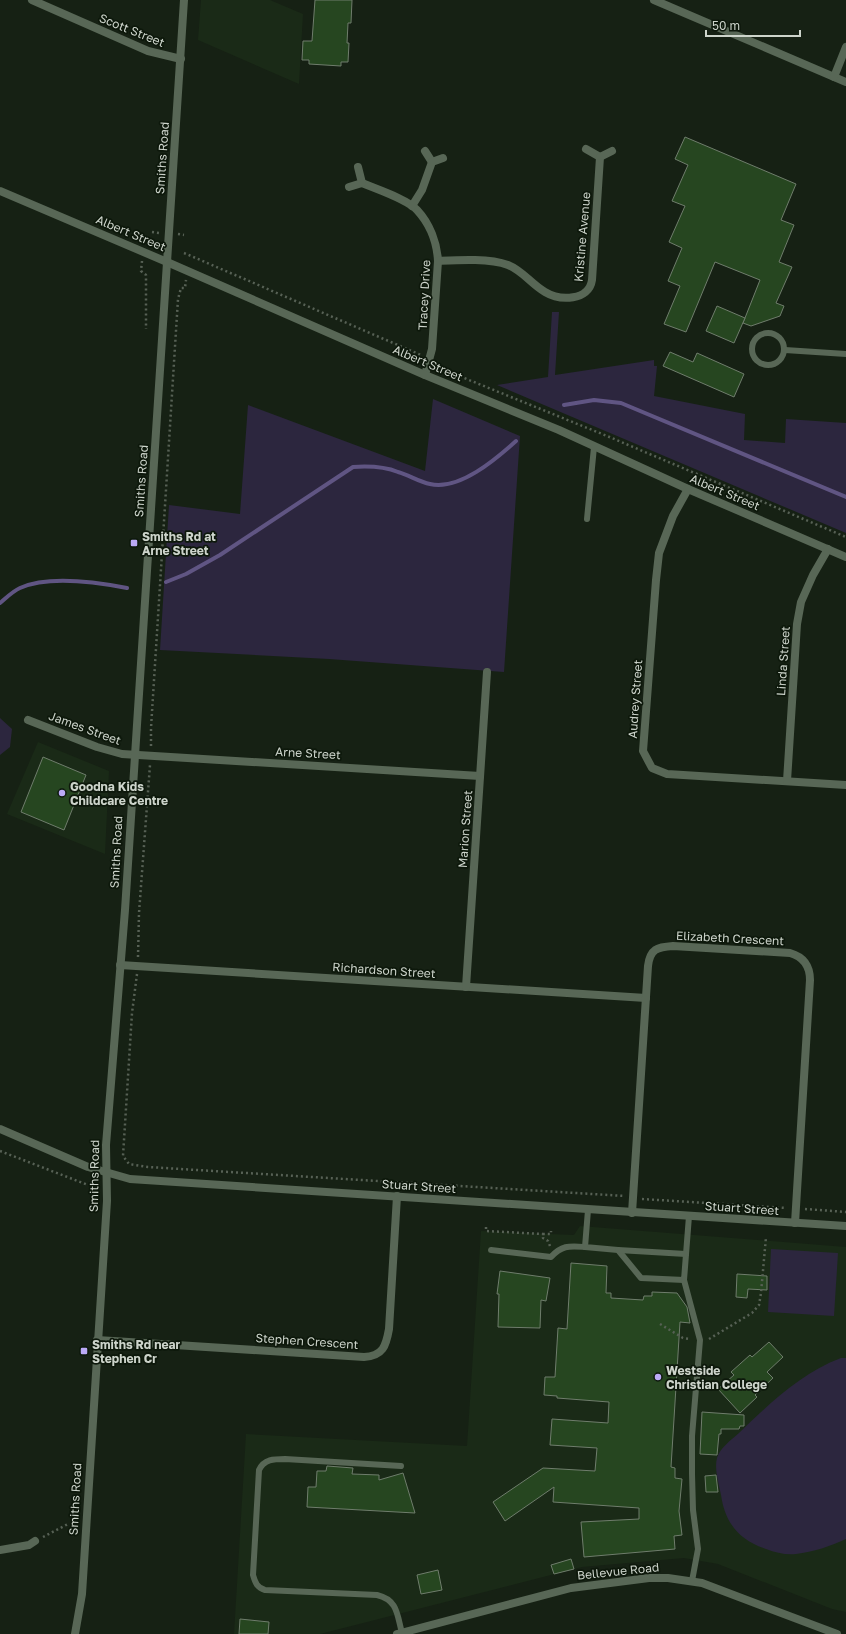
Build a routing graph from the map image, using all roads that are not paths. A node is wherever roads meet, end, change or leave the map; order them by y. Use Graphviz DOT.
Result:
graph roads {
  1 [pos="32,0"];
  2 [pos="184,0"];
  3 [pos="654,0"];
  4 [pos="846,48"];
  5 [pos="181,59"];
  6 [pos="834,77"];
  7 [pos="846,82"];
  8 [pos="586,149"];
  9 [pos="612,150"];
  10 [pos="425,151"];
  11 [pos="600,157"];
  12 [pos="443,158"];
  13 [pos="432,162"];
  14 [pos="358,167"];
  15 [pos="362,183"];
  16 [pos="349,187"];
  17 [pos="0,191"];
  18 [pos="412,206"];
  19 [pos="438,261"];
  20 [pos="167,262"];
  21 [pos="785,350"];
  22 [pos="846,354"];
  23 [pos="425,375"];
  24 [pos="594,446"];
  25 [pos="688,489"];
  26 [pos="587,519"];
  27 [pos="828,549"];
  28 [pos="846,557"];
  29 [pos="487,672"];
  30 [pos="28,720"];
  31 [pos="134,755"];
  32 [pos="480,776"];
  33 [pos="787,781"];
  34 [pos="846,785"];
  35 [pos="120,965"];
  36 [pos="466,987"];
  37 [pos="646,998"];
  38 [pos="0,1129"];
  39 [pos="106,1172"];
  40 [pos="397,1196"];
  41 [pos="588,1210"];
  42 [pos="632,1213"];
  43 [pos="689,1216"];
  44 [pos="795,1223"];
  45 [pos="846,1226"];
  46 [pos="585,1247"];
  47 [pos="491,1250"];
  48 [pos="618,1250"];
  49 [pos="686,1254"];
  50 [pos="684,1280"];
  51 [pos="97,1340"];
  52 [pos="401,1466"];
  53 [pos="35,1541"];
  54 [pos="0,1550"];
  55 [pos="692,1581"];
  56 [pos="399,1633"];
  57 [pos="75,1634"];
  58 [pos="837,1634"];
  1 -- 5 [label="street, Scott Street"];
  2 -- 5 [label="street, Smiths Road"];
  3 -- 6 [label="street"];
  4 -- 6 [label="street"];
  5 -- 20 [label="street, Smiths Road"];
  6 -- 7 [label="street"];
  8 -- 11 [label="street"];
  9 -- 11 [label="street"];
  10 -- 13 [label="street"];
  11 -- 19 [label="street, Kristine Avenue"];
  12 -- 13 [label="street"];
  13 -- 18 [label="street"];
  14 -- 15 [label="street"];
  15 -- 16 [label="street"];
  15 -- 18 [label="street, Tracey Drive"];
  17 -- 20 [label="street, Albert Street"];
  18 -- 19 [label="street, Tracey Drive"];
  19 -- 23 [label="street, Tracey Drive"];
  20 -- 23 [label="street, Albert Street"];
  20 -- 31 [label="street, Smiths Road"];
  21 -- 21 [label="lane"];
  21 -- 22 [label="lane"];
  23 -- 24 [label="street, Albert Street"];
  24 -- 25 [label="street, Albert Street"];
  24 -- 26 [label="lane"];
  25 -- 27 [label="street, Albert Street"];
  25 -- 33 [label="street, Audrey Street"];
  27 -- 28 [label="street, Albert Street"];
  27 -- 33 [label="street, Linda Street"];
  29 -- 32 [label="street, Marion Street"];
  30 -- 31 [label="street, James Street"];
  31 -- 32 [label="street, Arne Street"];
  31 -- 35 [label="street, Smiths Road"];
  32 -- 36 [label="street, Marion Street"];
  33 -- 34 [label="street, Audrey Street"];
  35 -- 36 [label="street, Richardson Street"];
  35 -- 39 [label="street, Smiths Road"];
  36 -- 37 [label="street, Richardson Street"];
  37 -- 42 [label="street, Elizabeth Crescent"];
  37 -- 44 [label="street, Elizabeth Crescent"];
  38 -- 39 [label="street, Stuart Street"];
  39 -- 40 [label="street, Stuart Street"];
  39 -- 51 [label="street, Smiths Road"];
  40 -- 41 [label="street, Stuart Street"];
  40 -- 51 [label="street, Stephen Crescent"];
  41 -- 42 [label="street, Stuart Street"];
  41 -- 46 [label="lane"];
  42 -- 43 [label="street, Stuart Street"];
  43 -- 44 [label="street, Stuart Street"];
  43 -- 49 [label="lane"];
  44 -- 45 [label="street, Stuart Street"];
  46 -- 47 [label="lane"];
  46 -- 48 [label="lane"];
  48 -- 49 [label="lane"];
  48 -- 50 [label="lane"];
  49 -- 50 [label="lane"];
  50 -- 55 [label="lane"];
  51 -- 57 [label="street, Smiths Road"];
  52 -- 56 [label="lane"];
  53 -- 54 [label="street"];
  55 -- 56 [label="street, Bellevue Road"];
  55 -- 58 [label="street, Bellevue Road"];
}
